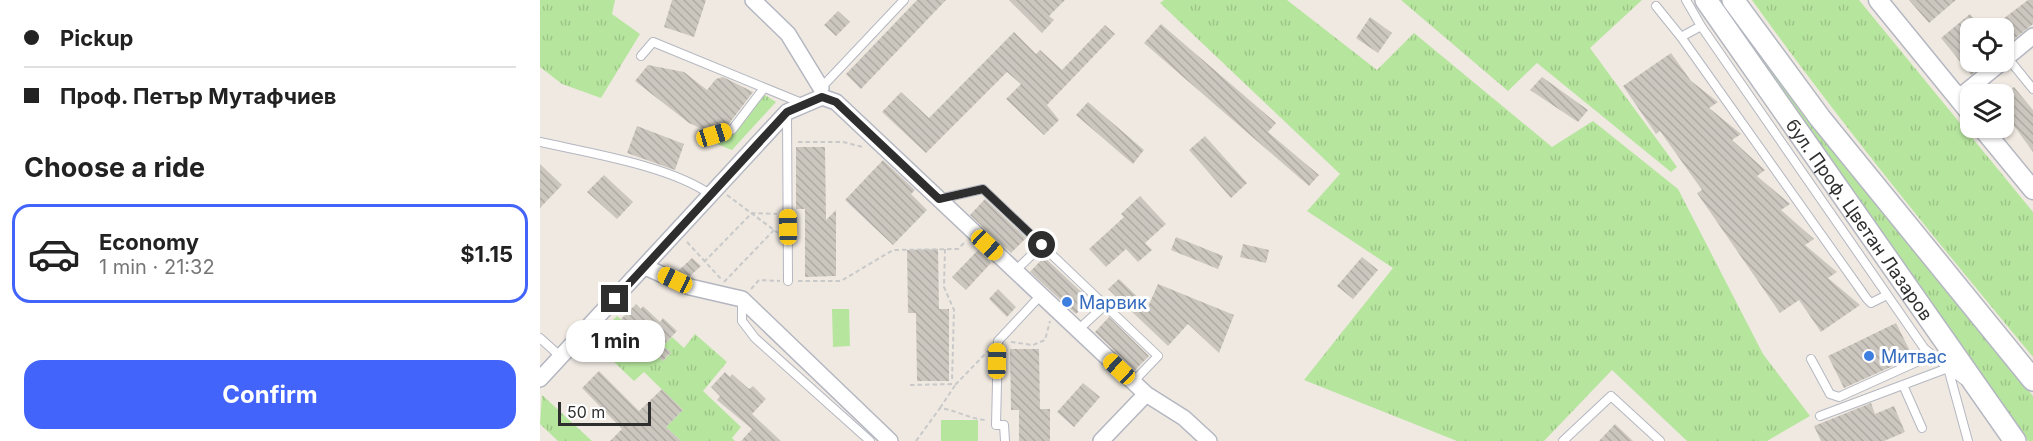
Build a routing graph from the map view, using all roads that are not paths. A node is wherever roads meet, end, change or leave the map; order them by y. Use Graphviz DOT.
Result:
graph roads {
  1 [pos="753,0"];
  2 [pos="904,0"];
  3 [pos="1686,0"];
  4 [pos="1706,0"];
  5 [pos="1733,0"];
  6 [pos="1878,0"];
  7 [pos="1656,6"];
  8 [pos="1701,26"];
  9 [pos="2033,36"];
  10 [pos="1681,37"];
  11 [pos="2014,52"];
  12 [pos="641,56"];
  13 [pos="2014,70"];
  14 [pos="1989,72"];
  15 [pos="764,88"];
  16 [pos="821,88"];
  17 [pos="2033,89"];
  18 [pos="1958,98"];
  19 [pos="1960,100"];
  20 [pos="806,105"];
  21 [pos="787,112"];
  22 [pos="714,135"];
  23 [pos="1990,138"];
  24 [pos="540,142"];
  25 [pos="2033,190"];
  26 [pos="714,192"];
  27 [pos="939,199"];
  28 [pos="1042,245"];
  29 [pos="645,267"];
  30 [pos="1015,270"];
  31 [pos="788,281"];
  32 [pos="1041,295"];
  33 [pos="1887,295"];
  34 [pos="741,300"];
  35 [pos="1105,305"];
  36 [pos="1078,330"];
  37 [pos="540,338"];
  38 [pos="1932,355"];
  39 [pos="561,357"];
  40 [pos="1811,359"];
  41 [pos="1948,368"];
  42 [pos="540,379"];
  43 [pos="2033,380"];
  44 [pos="1133,382"];
  45 [pos="1903,385"];
  46 [pos="1146,394"];
  47 [pos="1982,396"];
  48 [pos="1820,416"];
  49 [pos="1922,428"];
  50 [pos="870,441"];
  51 [pos="890,441"];
  52 [pos="1005,441"];
  53 [pos="1101,441"];
  54 [pos="1209,441"];
  55 [pos="1563,441"];
  56 [pos="1660,441"];
  57 [pos="1968,441"];
  58 [pos="2015,441"];
  1 -- 16 [label="street"];
  2 -- 16 [label="lane"];
  3 -- 8 [label="lane"];
  4 -- 47 [label="main road, бул. Проф. Цветан Лазаров"];
  5 -- 43 [label="main road, бул. Проф. Цветан Лазаров"];
  6 -- 18 [label="street"];
  7 -- 10 [label="lane"];
  8 -- 10 [label="lane"];
  8 -- 33 [label="lane"];
  9 -- 11 [label="street"];
  10 -- 33 [label="lane"];
  12 -- 15 [label="lane"];
  13 -- 17 [label="lane"];
  14 -- 18 [label="street"];
  15 -- 20 [label="lane"];
  15 -- 22 [label="lane"];
  16 -- 20 [label="lane"];
  18 -- 19 [label="street"];
  20 -- 21 [label="street"];
  20 -- 27 [label="street"];
  21 -- 26 [label="street"];
  21 -- 31 [label="lane"];
  23 -- 25 [label="street"];
  24 -- 26 [label="lane"];
  26 -- 29 [label="street"];
  27 -- 28 [label="lane"];
  27 -- 30 [label="street"];
  28 -- 30 [label="lane"];
  28 -- 35 [label="lane"];
  29 -- 34 [label="street"];
  29 -- 39 [label="street"];
  30 -- 32 [label="street"];
  32 -- 36 [label="street"];
  32 -- 52 [label="lane"];
  33 -- 38 [label="lane"];
  34 -- 50 [label="lane"];
  34 -- 51 [label="street"];
  35 -- 36 [label="lane"];
  35 -- 44 [label="lane"];
  36 -- 44 [label="street"];
  37 -- 39 [label="lane"];
  38 -- 40 [label="lane"];
  38 -- 41 [label="lane"];
  39 -- 42 [label="street"];
  41 -- 45 [label="lane"];
  41 -- 47 [label="lane"];
  41 -- 57 [label="lane"];
  44 -- 46 [label="street"];
  45 -- 48 [label="lane"];
  45 -- 49 [label="lane"];
  46 -- 53 [label="street"];
  46 -- 54 [label="street"];
  47 -- 58 [label="main road, бул. Проф. Цветан Лазаров"];
  55 -- 56 [label="lane"];
}
